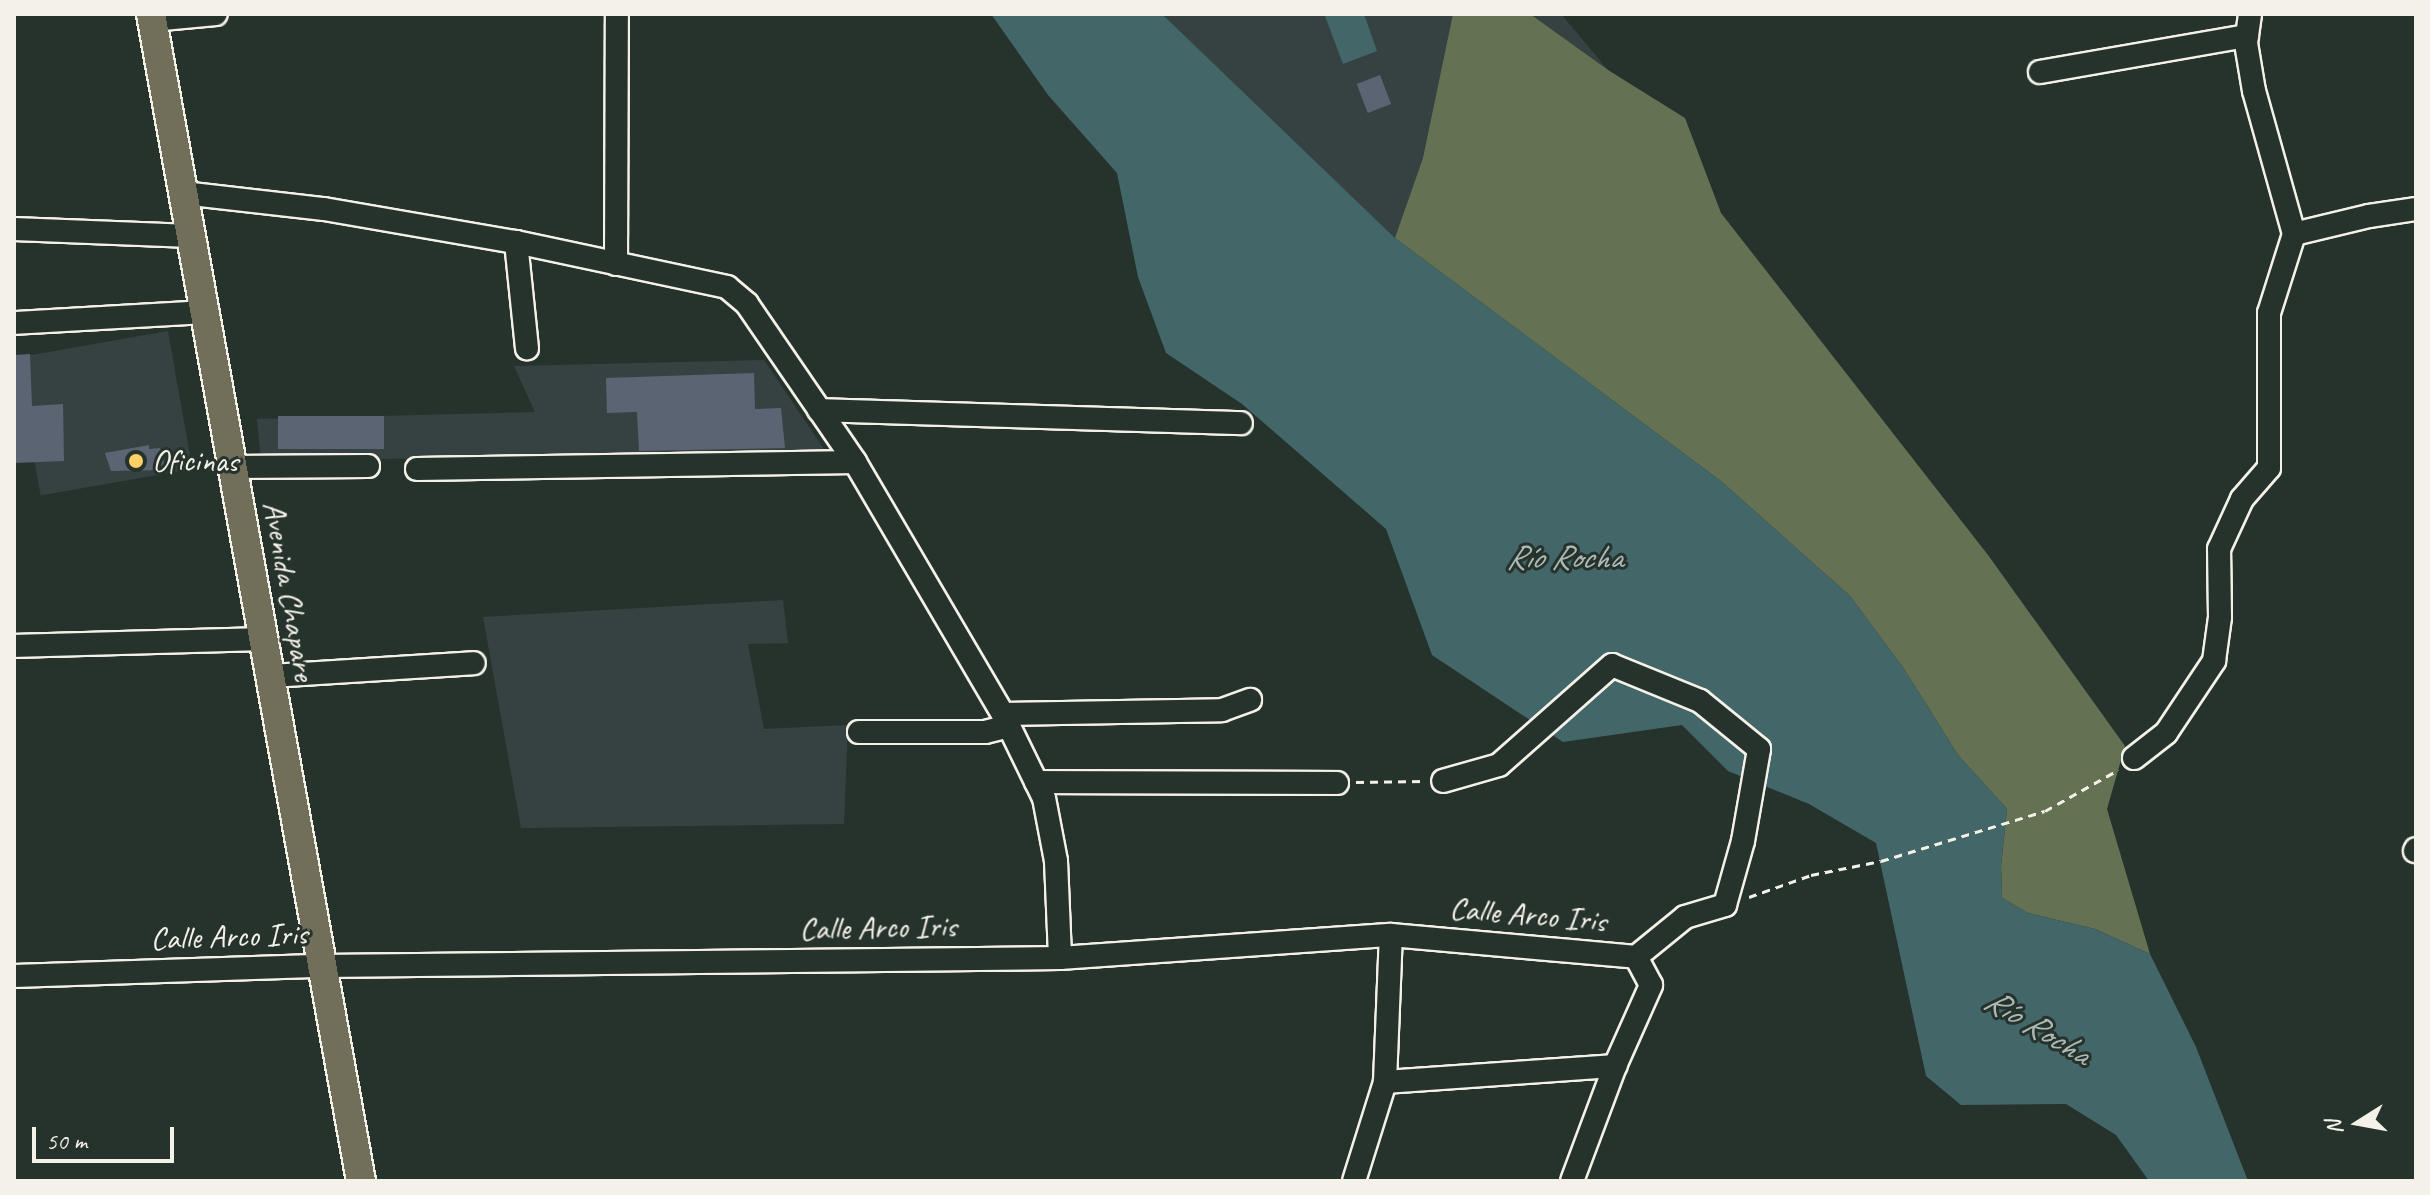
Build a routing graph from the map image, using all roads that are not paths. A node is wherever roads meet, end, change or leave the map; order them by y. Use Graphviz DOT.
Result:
graph roads {
  1 [pos="216,14"];
  2 [pos="617,14"];
  3 [pos="151,17"];
  4 [pos="2249,25"];
  5 [pos="2040,72"];
  6 [pos="183,193"];
  7 [pos="2416,209"];
  8 [pos="14,229"];
  9 [pos="2294,234"];
  10 [pos="191,236"];
  11 [pos="516,242"];
  12 [pos="616,264"];
  13 [pos="204,312"];
  14 [pos="14,323"];
  15 [pos="527,348"];
  16 [pos="819,410"];
  17 [pos="1241,423"];
  18 [pos="855,462"];
  19 [pos="368,466"];
  20 [pos="232,467"];
  21 [pos="417,469"];
  22 [pos="262,639"];
  23 [pos="14,646"];
  24 [pos="474,663"];
  25 [pos="270,676"];
  26 [pos="1250,700"];
  27 [pos="1006,720"];
  28 [pos="859,732"];
  29 [pos="2134,758"];
  30 [pos="1443,781"];
  31 [pos="1036,782"];
  32 [pos="1337,783"];
  33 [pos="1391,935"];
  34 [pos="1636,957"];
  35 [pos="1060,958"];
  36 [pos="321,966"];
  37 [pos="14,976"];
  38 [pos="1615,1066"];
  39 [pos="1385,1082"];
  40 [pos="361,1181"];
  41 [pos="1354,1181"];
  42 [pos="1572,1181"];
  1 -- 3 [label="street"];
  2 -- 12 [label="street"];
  3 -- 6 [label="main road, Avenida Chapare"];
  4 -- 5 [label="street"];
  4 -- 9 [label="street"];
  6 -- 10 [label="main road, Avenida Chapare"];
  6 -- 11 [label="street"];
  7 -- 9 [label="street"];
  8 -- 10 [label="street"];
  9 -- 29 [label="street"];
  10 -- 13 [label="main road, Avenida Chapare"];
  11 -- 12 [label="street"];
  11 -- 15 [label="street"];
  12 -- 16 [label="street"];
  13 -- 14 [label="street"];
  13 -- 20 [label="main road, Avenida Chapare"];
  16 -- 17 [label="street"];
  16 -- 18 [label="street"];
  18 -- 21 [label="street"];
  18 -- 27 [label="street"];
  19 -- 20 [label="street"];
  20 -- 22 [label="main road, Avenida Chapare"];
  22 -- 23 [label="street"];
  22 -- 25 [label="main road, Avenida Chapare"];
  24 -- 25 [label="street"];
  25 -- 36 [label="main road, Avenida Chapare"];
  26 -- 27 [label="street"];
  27 -- 28 [label="street"];
  27 -- 31 [label="street"];
  30 -- 34 [label="street, Calle Arco Iris"];
  31 -- 32 [label="street"];
  31 -- 35 [label="street"];
  33 -- 34 [label="street, Calle Arco Iris"];
  33 -- 35 [label="street, Calle Arco Iris"];
  33 -- 39 [label="street"];
  34 -- 38 [label="street"];
  35 -- 36 [label="street, Calle Arco Iris"];
  36 -- 37 [label="street, Calle Arco Iris"];
  36 -- 40 [label="main road, Avenida Chapare"];
  38 -- 39 [label="street"];
  38 -- 42 [label="street"];
  39 -- 41 [label="street"];
}
